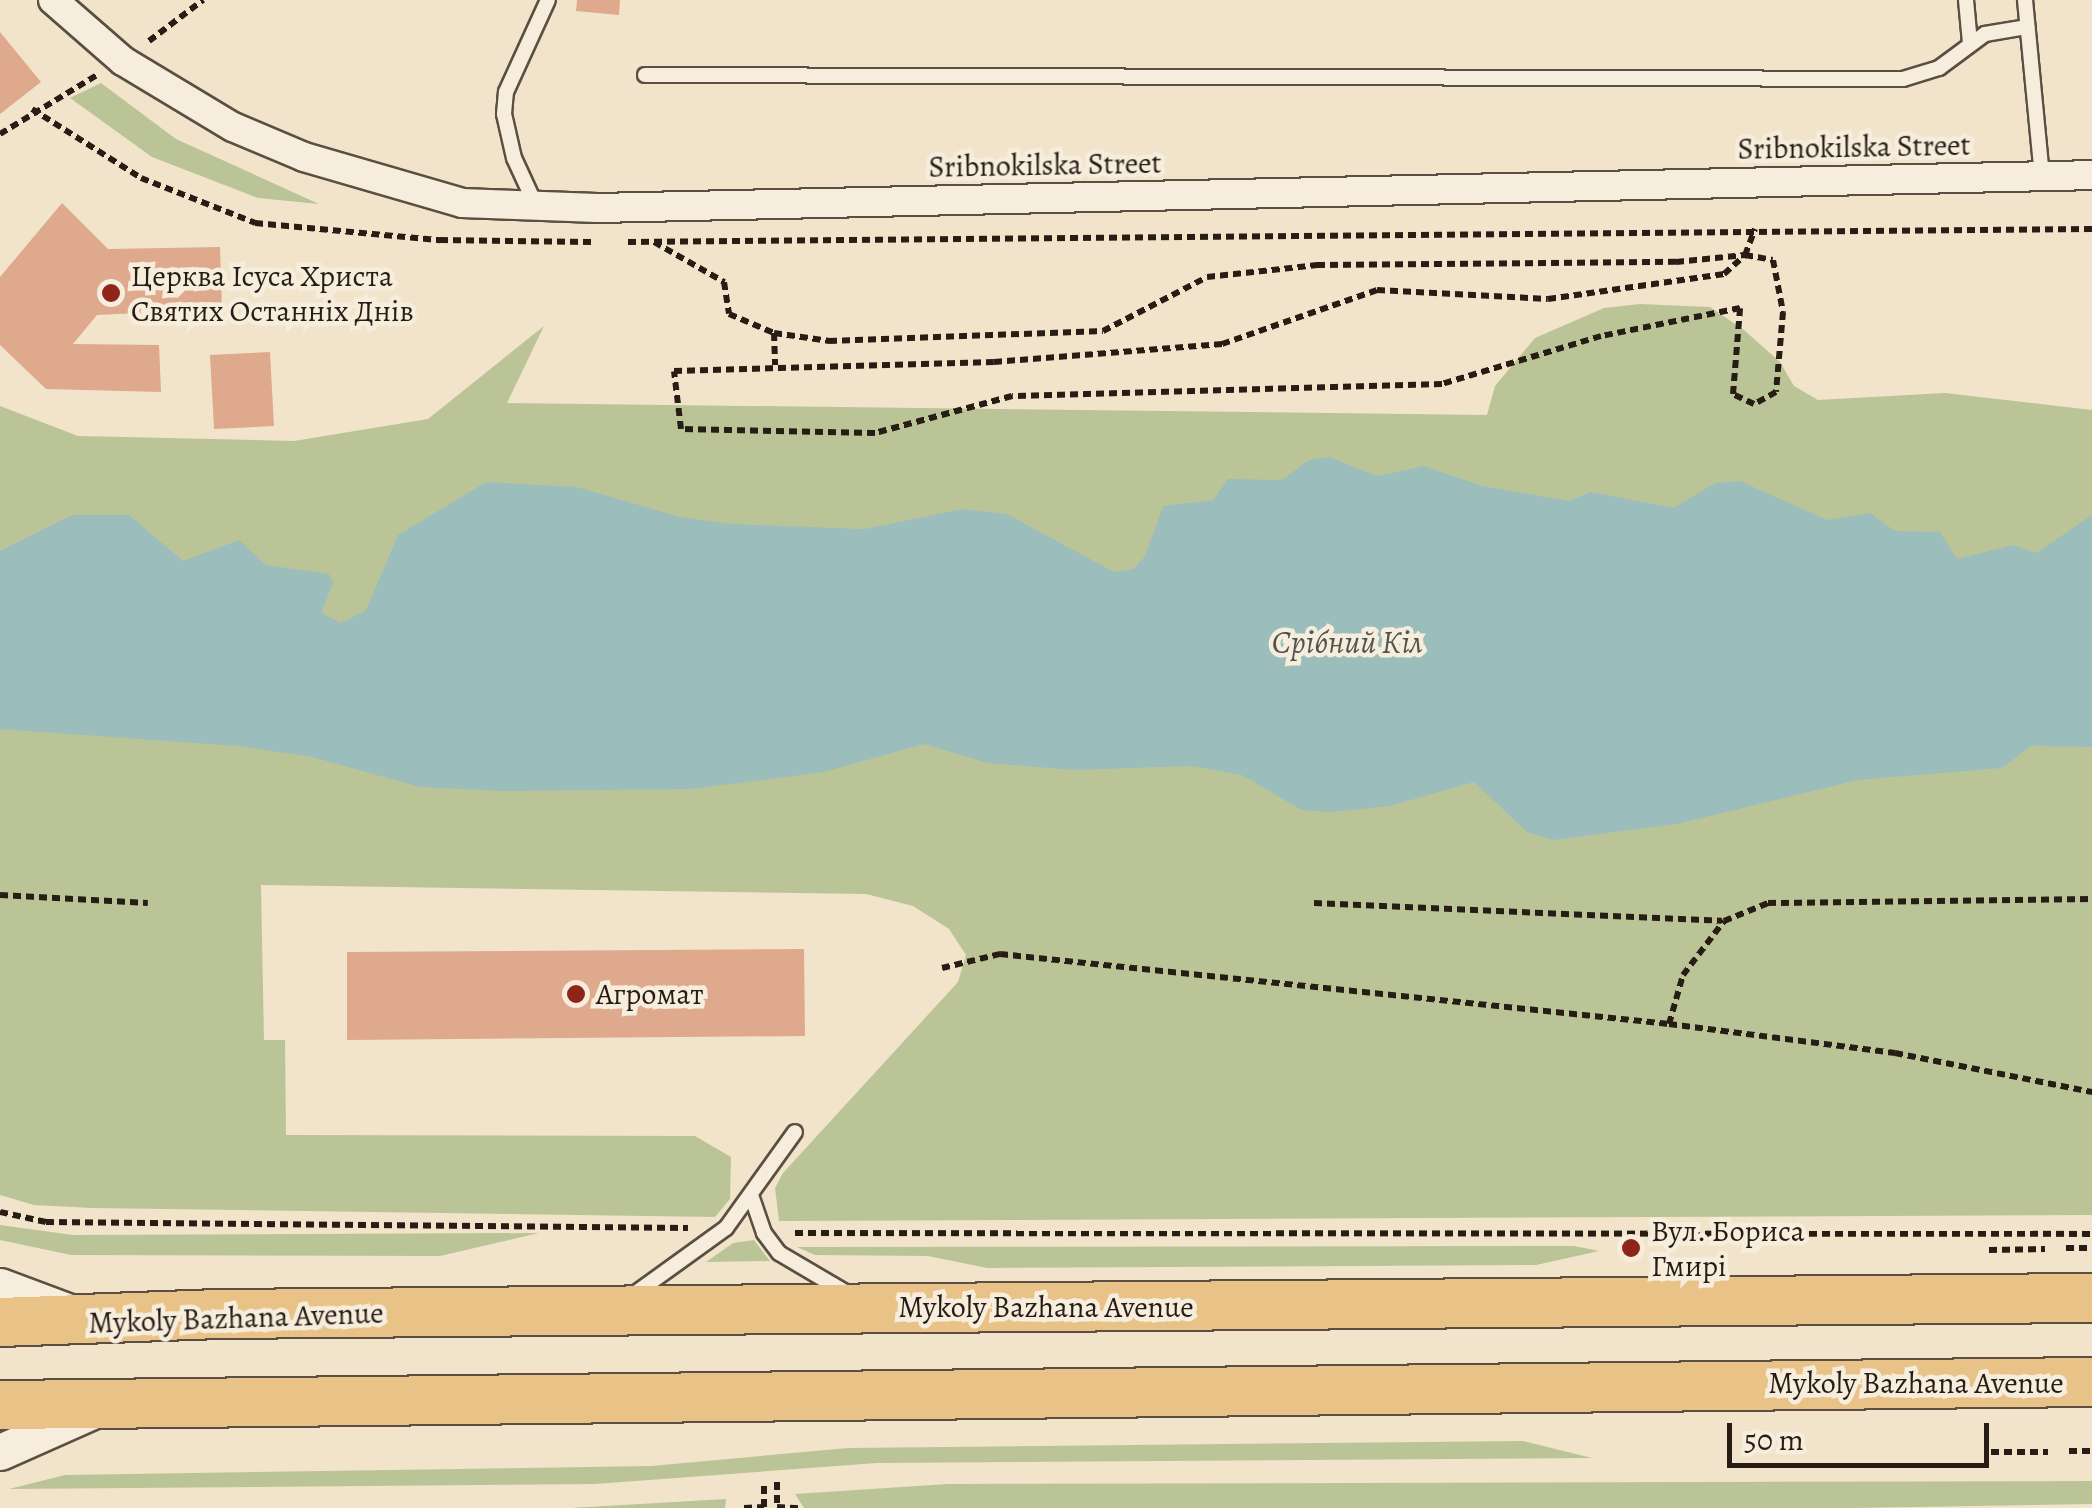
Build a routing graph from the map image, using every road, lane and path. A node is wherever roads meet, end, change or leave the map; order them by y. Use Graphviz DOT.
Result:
graph roads {
  1 [pos="53,0"];
  2 [pos="203,0"];
  3 [pos="548,0"];
  4 [pos="1966,0"];
  5 [pos="2025,0"];
  6 [pos="2027,27"];
  7 [pos="1970,43"];
  8 [pos="123,61"];
  9 [pos="645,76"];
  10 [pos="0,134"];
  11 [pos="2092,175"];
  12 [pos="2042,176"];
  13 [pos="537,208"];
  14 [pos="1755,229"];
  15 [pos="652,242"];
  16 [pos="1745,255"];
  17 [pos="774,333"];
  18 [pos="775,365"];
  19 [pos="0,895"];
  20 [pos="2092,900"];
  21 [pos="148,903"];
  22 [pos="1314,903"];
  23 [pos="1724,921"];
  24 [pos="942,968"];
  25 [pos="1668,1024"];
  26 [pos="2092,1092"];
  27 [pos="795,1132"];
  28 [pos="751,1195"];
  29 [pos="0,1212"];
  30 [pos="726,1228"];
  31 [pos="764,1233"];
  32 [pos="2092,1234"];
  33 [pos="2066,1248"];
  34 [pos="2092,1248"];
  35 [pos="2045,1249"];
  36 [pos="1990,1250"];
  37 [pos="0,1289"];
  38 [pos="2092,1298"];
  39 [pos="872,1308"];
  40 [pos="609,1310"];
  41 [pos="0,1322"];
  42 [pos="92,1323"];
  43 [pos="2092,1382"];
  44 [pos="109,1404"];
  45 [pos="0,1406"];
  46 [pos="2092,1451"];
  47 [pos="0,1452"];
  48 [pos="1991,1452"];
  49 [pos="2048,1452"];
  50 [pos="2069,1452"];
  51 [pos="764,1482"];
  52 [pos="777,1482"];
  53 [pos="744,1508"];
  54 [pos="799,1508"];
  1 -- 8 [label="street, Sribnokilska Street"];
  2 -- 8 [label="path"];
  3 -- 13 [label="lane"];
  4 -- 7 [label="lane"];
  5 -- 6 [label="lane"];
  6 -- 7 [label="lane"];
  6 -- 12 [label="lane"];
  7 -- 9 [label="lane"];
  8 -- 10 [label="path"];
  8 -- 13 [label="street, Sribnokilska Street"];
  11 -- 12 [label="street, Sribnokilska Street"];
  12 -- 13 [label="street, Sribnokilska Street"];
  14 -- 16 [label="path"];
  15 -- 17 [label="path"];
  16 -- 17 [label="path"];
  16 -- 18 [label="path"];
  16 -- 18 [label="path"];
  17 -- 18 [label="path"];
  19 -- 21 [label="path"];
  20 -- 23 [label="path"];
  22 -- 23 [label="path"];
  23 -- 25 [label="path"];
  24 -- 25 [label="path"];
  25 -- 26 [label="path"];
  27 -- 28 [label="lane"];
  28 -- 30 [label="lane"];
  28 -- 31 [label="lane"];
  29 -- 30 [label="path"];
  30 -- 40 [label="lane"];
  31 -- 32 [label="path"];
  31 -- 39 [label="lane"];
  33 -- 34 [label="path"];
  35 -- 36 [label="path"];
  37 -- 42 [label="main road"];
  38 -- 39 [label="highway, Mykoly Bazhana Avenue"];
  39 -- 40 [label="highway, Mykoly Bazhana Avenue"];
  40 -- 42 [label="highway, Mykoly Bazhana Avenue"];
  41 -- 42 [label="highway, Mykoly Bazhana Avenue"];
  43 -- 44 [label="highway, Mykoly Bazhana Avenue"];
  44 -- 45 [label="highway, Mykoly Bazhana Avenue"];
  44 -- 47 [label="street"];
  46 -- 50 [label="path"];
  48 -- 49 [label="path"];
  51 -- 53 [label="path"];
  52 -- 54 [label="path"];
}
